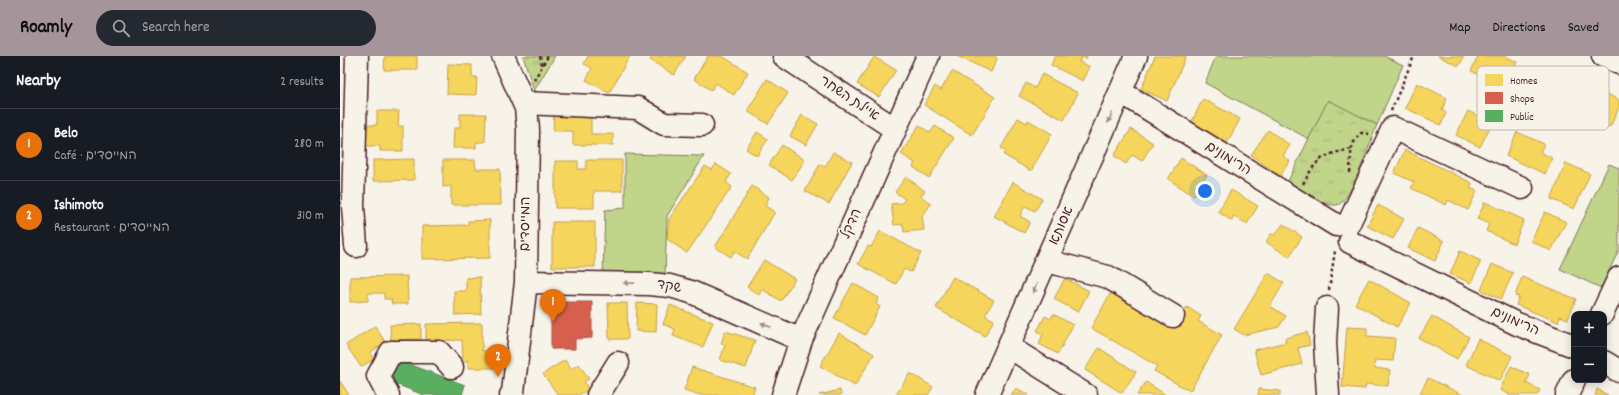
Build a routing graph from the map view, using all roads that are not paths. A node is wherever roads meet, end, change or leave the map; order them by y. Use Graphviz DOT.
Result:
graph roads {
  1 [pos="503,56"];
  2 [pos="784,56"];
  3 [pos="928,56"];
  4 [pos="1136,56"];
  5 [pos="1603,56"];
  6 [pos="1619,63"];
  7 [pos="351,65"];
  8 [pos="1121,92"];
  9 [pos="523,101"];
  10 [pos="702,125"];
  11 [pos="894,129"];
  12 [pos="1522,188"];
  13 [pos="1343,234"];
  14 [pos="356,246"];
  15 [pos="1047,261"];
  16 [pos="1619,278"];
  17 [pos="526,282"];
  18 [pos="1327,308"];
  19 [pos="1603,311"];
  20 [pos="1173,316"];
  21 [pos="801,340"];
  22 [pos="1571,345"];
  23 [pos="1009,347"];
  24 [pos="618,363"];
  25 [pos="1607,364"];
  26 [pos="452,367"];
  27 [pos="1619,371"];
  28 [pos="1573,383"];
  29 [pos="514,394"];
  30 [pos="388,395"];
  31 [pos="598,395"];
  32 [pos="783,395"];
  33 [pos="987,395"];
  34 [pos="1086,395"];
  35 [pos="1328,395"];
  36 [pos="1567,395"];
  1 -- 9 [label="street, המייסדים"];
  2 -- 11 [label="street, איילת השחר"];
  3 -- 11 [label="street, הדקל"];
  4 -- 8 [label="street, אסותא"];
  5 -- 6 [label="street"];
  7 -- 14 [label="street"];
  8 -- 13 [label="street, הרימונים"];
  8 -- 15 [label="street, אסותא, one-way"];
  9 -- 10 [label="street"];
  9 -- 17 [label="street, המייסדים"];
  11 -- 21 [label="street, הדקל"];
  12 -- 13 [label="street"];
  13 -- 22 [label="street, הרימונים"];
  15 -- 20 [label="street"];
  15 -- 23 [label="street, אסותא, one-way"];
  16 -- 19 [label="street"];
  21 -- 17 [label="street, שקד, one-way"];
  17 -- 29 [label="street, המייסדים"];
  18 -- 35 [label="street"];
  21 -- 32 [label="street, הדקל"];
  23 -- 33 [label="street, אסותא"];
  23 -- 34 [label="street"];
  24 -- 31 [label="street"];
  25 -- 27 [label="street"];
  26 -- 30 [label="street"];
  28 -- 36 [label="street"];
}
